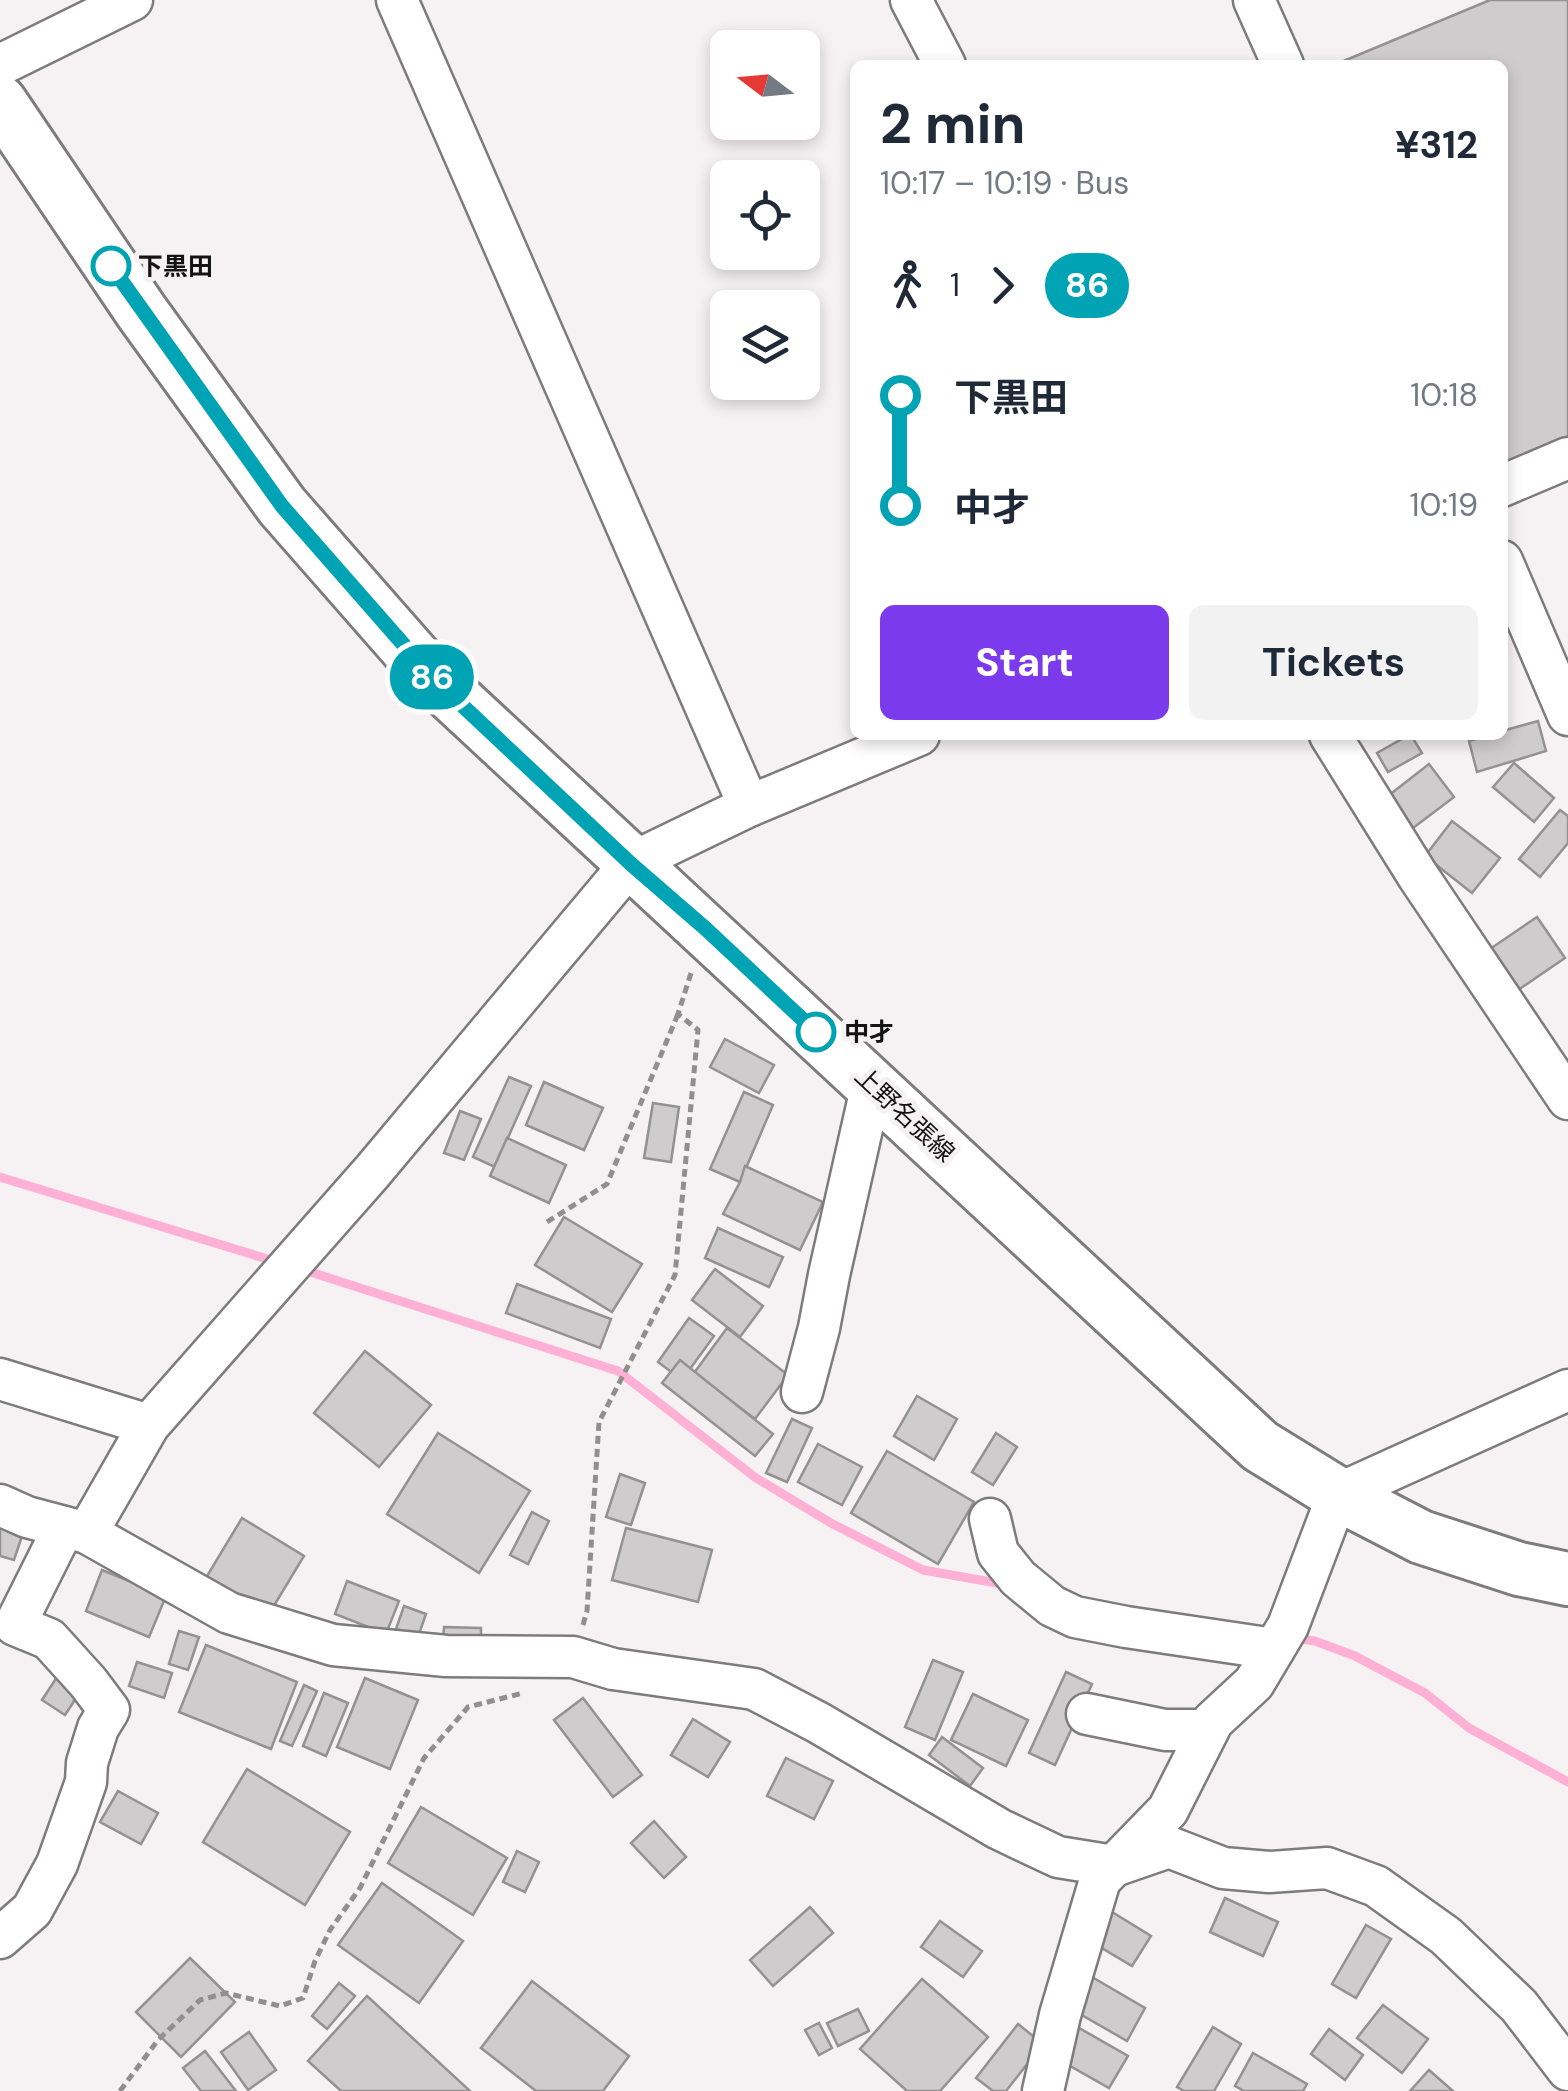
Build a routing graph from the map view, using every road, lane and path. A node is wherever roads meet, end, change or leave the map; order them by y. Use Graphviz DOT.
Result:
graph roads {
  1 [pos="132,0"];
  2 [pos="397,0"];
  3 [pos="911,0"];
  4 [pos="1254,0"];
  5 [pos="941,60"];
  6 [pos="1281,60"];
  7 [pos="0,65"];
  8 [pos="0,102"];
  9 [pos="1568,458"];
  10 [pos="1508,483"];
  11 [pos="1508,575"];
  12 [pos="1568,715"];
  13 [pos="907,740"];
  14 [pos="1333,740"];
  15 [pos="749,806"];
  16 [pos="631,864"];
  17 [pos="706,929"];
  18 [pos="678,1014"];
  19 [pos="872,1084"];
  20 [pos="1568,1099"];
  21 [pos="548,1222"];
  22 [pos="0,1379"];
  23 [pos="1568,1390"];
  24 [pos="802,1392"];
  25 [pos="148,1425"];
  26 [pos="1338,1494"];
  27 [pos="0,1506"];
  28 [pos="990,1519"];
  29 [pos="76,1530"];
  30 [pos="1568,1579"];
  31 [pos="1281,1638"];
  32 [pos="574,1657"];
  33 [pos="1087,1714"];
  34 [pos="1208,1730"];
  35 [pos="1114,1866"];
  36 [pos="0,1938"];
  37 [pos="1568,2070"];
  38 [pos="120,2091"];
  39 [pos="1042,2091"];
  1 -- 7 [label="street"];
  2 -- 15 [label="street"];
  3 -- 5 [label="street"];
  4 -- 6 [label="street"];
  8 -- 16 [label="main road, 上野名張線"];
  9 -- 10 [label="street"];
  11 -- 12 [label="street"];
  13 -- 15 [label="street"];
  14 -- 20 [label="street"];
  15 -- 16 [label="street"];
  16 -- 17 [label="main road, 上野名張線"];
  16 -- 25 [label="street"];
  17 -- 18 [label="path"];
  17 -- 19 [label="main road, 上野名張線"];
  18 -- 21 [label="path"];
  18 -- 32 [label="path"];
  19 -- 24 [label="street"];
  19 -- 26 [label="main road, 上野名張線"];
  22 -- 25 [label="street"];
  23 -- 26 [label="street"];
  25 -- 29 [label="street"];
  26 -- 30 [label="main road, 上野名張線"];
  26 -- 31 [label="street"];
  27 -- 29 [label="street"];
  28 -- 31 [label="street"];
  29 -- 32 [label="street"];
  29 -- 36 [label="street"];
  31 -- 34 [label="street"];
  32 -- 35 [label="street"];
  32 -- 38 [label="path"];
  33 -- 34 [label="street"];
  34 -- 35 [label="street"];
  35 -- 37 [label="street"];
  35 -- 39 [label="street"];
}
